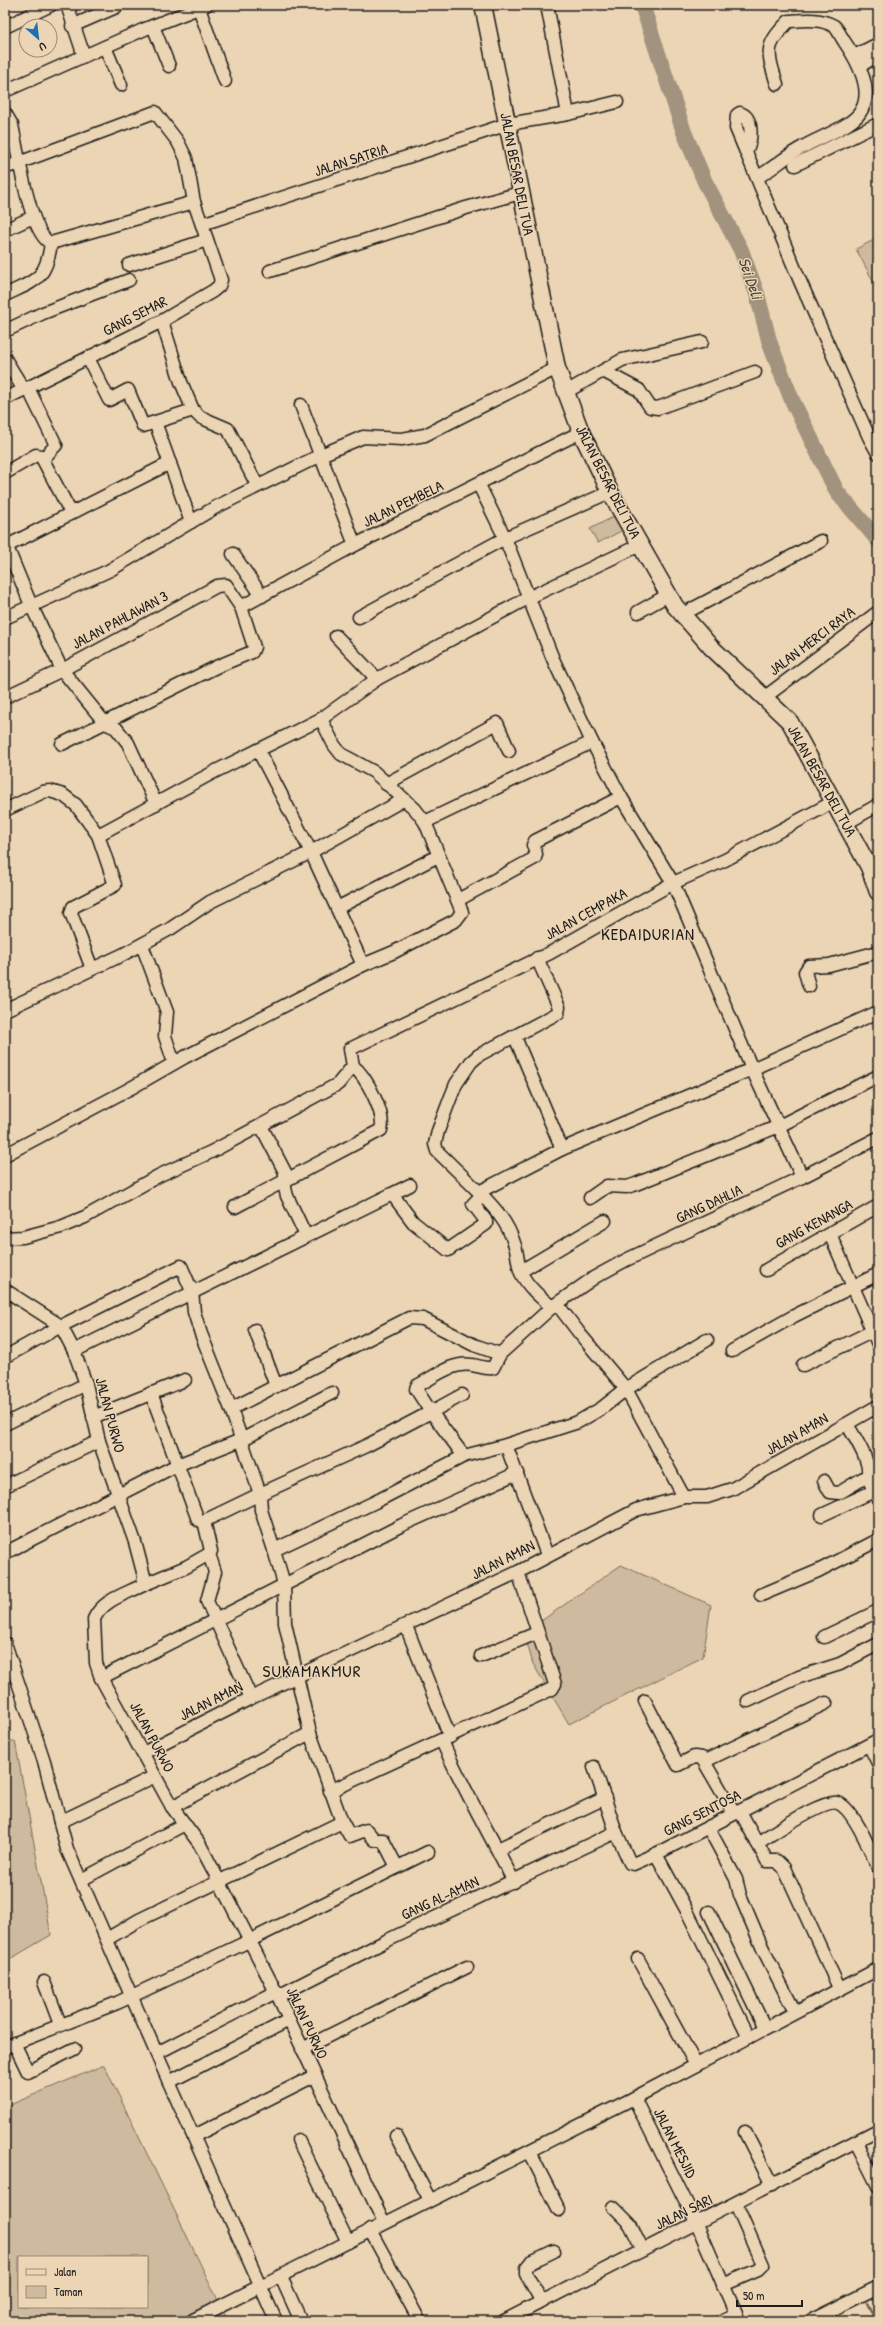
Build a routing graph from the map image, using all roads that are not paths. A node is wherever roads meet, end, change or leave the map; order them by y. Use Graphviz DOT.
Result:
graph roads {
  1 [pos="51,5"];
  2 [pos="67,5"];
  3 [pos="483,5"];
  4 [pos="547,5"];
  5 [pos="203,6"];
  6 [pos="116,7"];
  7 [pos="72,26"];
  8 [pos="153,26"];
  9 [pos="5,27"];
  10 [pos="878,44"];
  11 [pos="105,47"];
  12 [pos="878,55"];
  13 [pos="84,56"];
  14 [pos="857,61"];
  15 [pos="169,66"];
  16 [pos="225,81"];
  17 [pos="778,84"];
  18 [pos="121,85"];
  19 [pos="5,90"];
  20 [pos="617,102"];
  21 [pos="5,112"];
  22 [pos="568,114"];
  23 [pos="859,114"];
  24 [pos="508,124"];
  25 [pos="874,126"];
  26 [pos="811,143"];
  27 [pos="746,151"];
  28 [pos="817,154"];
  29 [pos="21,162"];
  30 [pos="794,165"];
  31 [pos="5,168"];
  32 [pos="758,176"];
  33 [pos="520,193"];
  34 [pos="194,202"];
  35 [pos="33,217"];
  36 [pos="202,224"];
  37 [pos="5,230"];
  38 [pos="207,240"];
  39 [pos="51,243"];
  40 [pos="129,266"];
  41 [pos="270,271"];
  42 [pos="129,280"];
  43 [pos="5,295"];
  44 [pos="162,321"];
  45 [pos="5,331"];
  46 [pos="702,342"];
  47 [pos="88,358"];
  48 [pos="5,359"];
  49 [pos="557,368"];
  50 [pos="603,371"];
  51 [pos="755,372"];
  52 [pos="26,390"];
  53 [pos="566,392"];
  54 [pos="5,399"];
  55 [pos="301,405"];
  56 [pos="193,410"];
  57 [pos="155,422"];
  58 [pos="581,432"];
  59 [pos="878,453"];
  60 [pos="321,455"];
  61 [pos="43,457"];
  62 [pos="170,463"];
  63 [pos="5,473"];
  64 [pos="257,485"];
  65 [pos="479,485"];
  66 [pos="610,492"];
  67 [pos="71,513"];
  68 [pos="191,522"];
  69 [pos="505,538"];
  70 [pos="821,541"];
  71 [pos="355,545"];
  72 [pos="640,545"];
  73 [pos="6,547"];
  74 [pos="233,554"];
  75 [pos="668,595"];
  76 [pos="262,596"];
  77 [pos="528,598"];
  78 [pos="31,605"];
  79 [pos="242,607"];
  80 [pos="638,612"];
  81 [pos="878,612"];
  82 [pos="681,615"];
  83 [pos="359,617"];
  84 [pos="5,618"];
  85 [pos="336,636"];
  86 [pos="62,670"];
  87 [pos="377,679"];
  88 [pos="5,697"];
  89 [pos="765,697"];
  90 [pos="321,719"];
  91 [pos="105,723"];
  92 [pos="592,742"];
  93 [pos="62,744"];
  94 [pos="258,750"];
  95 [pos="509,751"];
  96 [pos="386,784"];
  97 [pos="621,797"];
  98 [pos="403,800"];
  99 [pos="835,801"];
  100 [pos="156,804"];
  101 [pos="878,805"];
  102 [pos="5,810"];
  103 [pos="425,822"];
  104 [pos="845,824"];
  105 [pos="98,835"];
  106 [pos="311,852"];
  107 [pos="438,856"];
  108 [pos="673,883"];
  109 [pos="878,892"];
  110 [pos="458,900"];
  111 [pos="337,908"];
  112 [pos="142,945"];
  113 [pos="878,952"];
  114 [pos="537,958"];
  115 [pos="363,965"];
  116 [pos="92,969"];
  117 [pos="809,986"];
  118 [pos="5,1010"];
  119 [pos="878,1012"];
  120 [pos="515,1037"];
  121 [pos="174,1063"];
  122 [pos="353,1066"];
  123 [pos="752,1069"];
  124 [pos="878,1076"];
  125 [pos="260,1126"];
  126 [pos="779,1126"];
  127 [pos="878,1138"];
  128 [pos="562,1149"];
  129 [pos="5,1155"];
  130 [pos="802,1178"];
  131 [pos="285,1179"];
  132 [pos="410,1185"];
  133 [pos="481,1193"];
  134 [pos="392,1194"];
  135 [pos="590,1198"];
  136 [pos="878,1206"];
  137 [pos="235,1207"];
  138 [pos="605,1221"];
  139 [pos="830,1234"];
  140 [pos="306,1236"];
  141 [pos="5,1238"];
  142 [pos="766,1270"];
  143 [pos="521,1272"];
  144 [pos="878,1274"];
  145 [pos="855,1287"];
  146 [pos="5,1290"];
  147 [pos="192,1291"];
  148 [pos="555,1306"];
  149 [pos="61,1326"];
  150 [pos="255,1330"];
  151 [pos="873,1331"];
  152 [pos="707,1340"];
  153 [pos="878,1344"];
  154 [pos="74,1351"];
  155 [pos="732,1351"];
  156 [pos="500,1354"];
  157 [pos="5,1357"];
  158 [pos="803,1365"];
  159 [pos="185,1380"];
  160 [pos="86,1384"];
  161 [pos="276,1386"];
  162 [pos="626,1389"];
  163 [pos="151,1393"];
  164 [pos="332,1394"];
  165 [pos="462,1395"];
  166 [pos="878,1406"];
  167 [pos="231,1409"];
  168 [pos="431,1412"];
  169 [pos="93,1417"];
  170 [pos="5,1424"];
  171 [pos="847,1424"];
  172 [pos="241,1440"];
  173 [pos="98,1441"];
  174 [pos="506,1446"];
  175 [pos="464,1456"];
  176 [pos="177,1465"];
  177 [pos="517,1473"];
  178 [pos="867,1476"];
  179 [pos="824,1481"];
  180 [pos="5,1486"];
  181 [pos="119,1494"];
  182 [pos="260,1494"];
  183 [pos="876,1495"];
  184 [pos="684,1497"];
  185 [pos="822,1515"];
  186 [pos="204,1521"];
  187 [pos="878,1540"];
  188 [pos="274,1550"];
  189 [pos="5,1553"];
  190 [pos="209,1554"];
  191 [pos="547,1555"];
  192 [pos="518,1572"];
  193 [pos="284,1584"];
  194 [pos="143,1585"];
  195 [pos="761,1595"];
  196 [pos="878,1611"];
  197 [pos="215,1622"];
  198 [pos="406,1626"];
  199 [pos="537,1633"];
  200 [pos="824,1637"];
  201 [pos="5,1643"];
  202 [pos="878,1644"];
  203 [pos="481,1656"];
  204 [pos="298,1676"];
  205 [pos="101,1678"];
  206 [pos="251,1698"];
  207 [pos="645,1701"];
  208 [pos="748,1701"];
  209 [pos="826,1703"];
  210 [pos="310,1733"];
  211 [pos="446,1739"];
  212 [pos="873,1743"];
  213 [pos="143,1753"];
  214 [pos="705,1761"];
  215 [pos="878,1764"];
  216 [pos="594,1767"];
  217 [pos="155,1776"];
  218 [pos="330,1791"];
  219 [pos="605,1798"];
  220 [pos="172,1807"];
  221 [pos="737,1812"];
  222 [pos="60,1822"];
  223 [pos="342,1822"];
  224 [pos="185,1824"];
  225 [pos="708,1827"];
  226 [pos="616,1832"];
  227 [pos="756,1843"];
  228 [pos="498,1849"];
  229 [pos="428,1852"];
  230 [pos="656,1854"];
  231 [pos="878,1867"];
  232 [pos="397,1868"];
  233 [pos="81,1880"];
  234 [pos="219,1881"];
  235 [pos="514,1882"];
  236 [pos="709,1912"];
  237 [pos="107,1939"];
  238 [pos="249,1941"];
  239 [pos="638,1959"];
  240 [pos="467,1967"];
  241 [pos="878,1969"];
  242 [pos="44,1982"];
  243 [pos="839,1988"];
  244 [pos="277,1994"];
  245 [pos="133,1995"];
  246 [pos="795,2012"];
  247 [pos="289,2020"];
  248 [pos="60,2024"];
  249 [pos="765,2028"];
  250 [pos="749,2037"];
  251 [pos="9,2045"];
  252 [pos="74,2049"];
  253 [pos="302,2049"];
  254 [pos="157,2053"];
  255 [pos="696,2065"];
  256 [pos="314,2076"];
  257 [pos="169,2082"];
  258 [pos="634,2098"];
  259 [pos="878,2130"];
  260 [pos="745,2132"];
  261 [pos="194,2136"];
  262 [pos="396,2136"];
  263 [pos="298,2140"];
  264 [pos="856,2142"];
  265 [pos="529,2151"];
  266 [pos="772,2185"];
  267 [pos="878,2186"];
  268 [pos="430,2200"];
  269 [pos="736,2204"];
  270 [pos="613,2207"];
  271 [pos="559,2210"];
  272 [pos="384,2223"];
  273 [pos="697,2224"];
  274 [pos="370,2230"];
  275 [pos="348,2242"];
  276 [pos="643,2250"];
  277 [pos="554,2251"];
  278 [pos="281,2277"];
  279 [pos="723,2285"];
  280 [pos="261,2287"];
  281 [pos="878,2287"];
  282 [pos="542,2302"];
  283 [pos="418,2318"];
  284 [pos="737,2318"];
  285 [pos="192,2321"];
  286 [pos="276,2321"];
  287 [pos="301,2321"];
  288 [pos="504,2321"];
  289 [pos="721,2321"];
  290 [pos="810,2321"];
  1 -- 9 [label="street"];
  2 -- 7 [label="street"];
  3 -- 24 [label="main road, JALAN BESAR DELI TUA"];
  4 -- 22 [label="street"];
  5 -- 8 [label="street"];
  5 -- 16 [label="street"];
  6 -- 7 [label="street"];
  7 -- 13 [label="street"];
  8 -- 11 [label="street"];
  8 -- 15 [label="street"];
  10 -- 14 [label="street"];
  11 -- 13 [label="street"];
  11 -- 18 [label="street"];
  12 -- 14 [label="street"];
  13 -- 19 [label="street"];
  14 -- 17 [label="street"];
  14 -- 23 [label="street"];
  20 -- 22 [label="street, JALAN SATRIA"];
  21 -- 29 [label="street"];
  22 -- 24 [label="street, JALAN SATRIA"];
  23 -- 25 [label="street"];
  23 -- 26 [label="street"];
  24 -- 33 [label="main road, JALAN BESAR DELI TUA"];
  24 -- 36 [label="street, JALAN SATRIA"];
  25 -- 28 [label="street"];
  26 -- 28 [label="street"];
  26 -- 32 [label="street"];
  27 -- 32 [label="street"];
  28 -- 30 [label="street"];
  29 -- 31 [label="street"];
  29 -- 34 [label="street, GANG SEMAR"];
  29 -- 35 [label="street"];
  32 -- 59 [label="street"];
  33 -- 41 [label="street"];
  33 -- 49 [label="main road, JALAN BESAR DELI TUA"];
  34 -- 36 [label="street, GANG SEMAR"];
  34 -- 39 [label="street"];
  35 -- 37 [label="street"];
  35 -- 39 [label="street"];
  36 -- 38 [label="street, GANG SEMAR"];
  38 -- 40 [label="street"];
  38 -- 44 [label="street, GANG SEMAR"];
  39 -- 43 [label="street"];
  42 -- 45 [label="street"];
  44 -- 47 [label="street, GANG SEMAR"];
  44 -- 56 [label="street"];
  46 -- 50 [label="street"];
  47 -- 52 [label="street, GANG SEMAR"];
  47 -- 57 [label="street"];
  48 -- 52 [label="street"];
  49 -- 53 [label="main road, JALAN BESAR DELI TUA"];
  49 -- 60 [label="street"];
  50 -- 51 [label="street"];
  50 -- 53 [label="street"];
  52 -- 54 [label="street, GANG SEMAR"];
  52 -- 61 [label="street"];
  53 -- 58 [label="main road, JALAN BESAR DELI TUA"];
  55 -- 60 [label="street"];
  56 -- 57 [label="street"];
  56 -- 64 [label="street"];
  57 -- 62 [label="street"];
  58 -- 65 [label="street, JALAN PEMBELA"];
  58 -- 66 [label="main road, JALAN BESAR DELI TUA"];
  60 -- 64 [label="street"];
  60 -- 71 [label="street"];
  61 -- 63 [label="street"];
  61 -- 67 [label="street"];
  62 -- 67 [label="street"];
  62 -- 68 [label="street"];
  64 -- 68 [label="street"];
  65 -- 69 [label="street"];
  65 -- 71 [label="street, JALAN PEMBELA"];
  66 -- 69 [label="street"];
  66 -- 72 [label="main road, JALAN BESAR DELI TUA"];
  67 -- 73 [label="street"];
  68 -- 78 [label="street"];
  69 -- 77 [label="street"];
  69 -- 83 [label="street"];
  70 -- 82 [label="street"];
  71 -- 76 [label="street, JALAN PEMBELA"];
  72 -- 75 [label="main road, JALAN BESAR DELI TUA"];
  72 -- 77 [label="street"];
  73 -- 78 [label="street"];
  74 -- 76 [label="street"];
  75 -- 80 [label="street"];
  75 -- 82 [label="main road, JALAN BESAR DELI TUA"];
  76 -- 79 [label="street, JALAN PEMBELA"];
  77 -- 87 [label="street"];
  77 -- 92 [label="street"];
  78 -- 84 [label="street"];
  78 -- 86 [label="street"];
  79 -- 86 [label="street, JALAN PAHLAWAN 3"];
  79 -- 91 [label="street"];
  81 -- 89 [label="street, JALAN MERCI RAYA"];
  82 -- 89 [label="main road, JALAN BESAR DELI TUA"];
  85 -- 87 [label="street"];
  86 -- 88 [label="street, JALAN PAHLAWAN 3"];
  86 -- 91 [label="street"];
  87 -- 90 [label="street"];
  89 -- 99 [label="main road, JALAN BESAR DELI TUA"];
  90 -- 94 [label="street"];
  90 -- 96 [label="street"];
  91 -- 93 [label="street"];
  91 -- 100 [label="street"];
  92 -- 97 [label="street"];
  92 -- 103 [label="street"];
  94 -- 100 [label="street"];
  94 -- 106 [label="street"];
  95 -- 96 [label="street"];
  96 -- 98 [label="street"];
  97 -- 108 [label="street"];
  97 -- 110 [label="street"];
  98 -- 103 [label="street"];
  98 -- 106 [label="street"];
  99 -- 104 [label="main road, JALAN BESAR DELI TUA"];
  99 -- 108 [label="street, JALAN CEMPAKA"];
  100 -- 105 [label="street"];
  101 -- 104 [label="street"];
  102 -- 105 [label="street"];
  103 -- 107 [label="street"];
  104 -- 109 [label="main road, JALAN BESAR DELI TUA"];
  105 -- 116 [label="street"];
  106 -- 111 [label="street"];
  106 -- 112 [label="street"];
  107 -- 110 [label="street"];
  107 -- 111 [label="street"];
  108 -- 114 [label="street, JALAN CEMPAKA"];
  108 -- 123 [label="street"];
  110 -- 115 [label="street"];
  111 -- 115 [label="street"];
  112 -- 116 [label="street"];
  112 -- 121 [label="street"];
  113 -- 117 [label="street"];
  114 -- 120 [label="street"];
  114 -- 122 [label="street, JALAN CEMPAKA"];
  115 -- 121 [label="street"];
  116 -- 118 [label="street"];
  119 -- 123 [label="street"];
  120 -- 128 [label="street"];
  120 -- 133 [label="street"];
  121 -- 129 [label="street"];
  122 -- 125 [label="street"];
  122 -- 131 [label="street"];
  123 -- 126 [label="street"];
  123 -- 128 [label="street"];
  124 -- 126 [label="street"];
  125 -- 131 [label="street"];
  125 -- 141 [label="street"];
  126 -- 130 [label="street"];
  126 -- 135 [label="street"];
  127 -- 130 [label="street, GANG DAHLIA"];
  128 -- 133 [label="street"];
  130 -- 148 [label="street, GANG DAHLIA"];
  131 -- 137 [label="street"];
  131 -- 140 [label="street"];
  132 -- 134 [label="street"];
  133 -- 134 [label="street"];
  133 -- 143 [label="street"];
  134 -- 140 [label="street"];
  136 -- 139 [label="street, GANG KENANGA"];
  138 -- 143 [label="street"];
  139 -- 142 [label="street, GANG KENANGA"];
  139 -- 145 [label="street"];
  140 -- 147 [label="street"];
  143 -- 148 [label="street"];
  144 -- 145 [label="street"];
  145 -- 151 [label="street"];
  145 -- 155 [label="street"];
  146 -- 149 [label="street, JALAN PURWO"];
  147 -- 149 [label="street"];
  147 -- 154 [label="street"];
  147 -- 167 [label="street"];
  148 -- 156 [label="street, GANG DAHLIA"];
  148 -- 162 [label="street"];
  149 -- 154 [label="street, JALAN PURWO"];
  149 -- 157 [label="street"];
  150 -- 161 [label="street"];
  151 -- 153 [label="street"];
  151 -- 158 [label="street"];
  152 -- 162 [label="street"];
  154 -- 160 [label="street, JALAN PURWO"];
  156 -- 161 [label="street"];
  156 -- 168 [label="street, GANG DAHLIA"];
  159 -- 163 [label="street"];
  160 -- 169 [label="street, JALAN PURWO"];
  160 -- 170 [label="street"];
  161 -- 167 [label="street"];
  162 -- 174 [label="street"];
  162 -- 184 [label="street"];
  163 -- 169 [label="street"];
  163 -- 176 [label="street"];
  164 -- 172 [label="street"];
  165 -- 168 [label="street"];
  166 -- 171 [label="street, JALAN AMAN"];
  167 -- 172 [label="street"];
  168 -- 175 [label="street"];
  168 -- 182 [label="street"];
  169 -- 173 [label="street, JALAN PURWO"];
  171 -- 178 [label="street"];
  171 -- 184 [label="street, JALAN AMAN"];
  172 -- 176 [label="street"];
  172 -- 182 [label="street"];
  173 -- 180 [label="street"];
  173 -- 181 [label="street, JALAN PURWO"];
  174 -- 175 [label="street"];
  174 -- 177 [label="street"];
  175 -- 188 [label="street"];
  176 -- 181 [label="street"];
  176 -- 186 [label="street"];
  177 -- 191 [label="street"];
  177 -- 193 [label="street"];
  178 -- 179 [label="street"];
  178 -- 183 [label="street"];
  181 -- 189 [label="street"];
  181 -- 194 [label="street, JALAN PURWO"];
  182 -- 186 [label="street"];
  182 -- 188 [label="street"];
  183 -- 185 [label="street"];
  184 -- 191 [label="street, JALAN AMAN"];
  186 -- 190 [label="street"];
  187 -- 195 [label="street"];
  188 -- 193 [label="street"];
  190 -- 194 [label="street"];
  190 -- 197 [label="street"];
  191 -- 192 [label="street, JALAN AMAN"];
  192 -- 198 [label="street, JALAN AMAN"];
  192 -- 199 [label="street"];
  193 -- 197 [label="street"];
  193 -- 204 [label="street"];
  194 -- 205 [label="street, JALAN PURWO"];
  196 -- 200 [label="street"];
  197 -- 205 [label="street"];
  197 -- 206 [label="street"];
  198 -- 204 [label="street, JALAN AMAN"];
  198 -- 211 [label="street"];
  199 -- 203 [label="street"];
  199 -- 211 [label="street"];
  201 -- 222 [label="street"];
  202 -- 208 [label="street"];
  204 -- 206 [label="street, JALAN AMAN"];
  204 -- 210 [label="street"];
  205 -- 213 [label="street, JALAN PURWO"];
  206 -- 213 [label="street, JALAN AMAN"];
  207 -- 214 [label="street"];
  209 -- 214 [label="street"];
  210 -- 218 [label="street"];
  210 -- 220 [label="street"];
  211 -- 218 [label="street"];
  211 -- 228 [label="street"];
  212 -- 215 [label="street"];
  212 -- 221 [label="street, GANG SENTOSA"];
  213 -- 217 [label="street, JALAN PURWO"];
  214 -- 221 [label="street"];
  216 -- 219 [label="street, GANG SENTOSA"];
  217 -- 220 [label="street, JALAN PURWO"];
  217 -- 222 [label="street"];
  218 -- 223 [label="street"];
  219 -- 226 [label="street, GANG SENTOSA"];
  219 -- 228 [label="street"];
  220 -- 224 [label="street, JALAN PURWO"];
  221 -- 225 [label="street, GANG SENTOSA"];
  221 -- 227 [label="street"];
  222 -- 233 [label="street"];
  223 -- 232 [label="street"];
  223 -- 234 [label="street"];
  224 -- 233 [label="street"];
  224 -- 234 [label="street, JALAN PURWO"];
  225 -- 230 [label="street, GANG SENTOSA"];
  225 -- 246 [label="street"];
  226 -- 230 [label="street, GANG SENTOSA"];
  226 -- 235 [label="street, GANG AL-AMAN"];
  227 -- 231 [label="street"];
  227 -- 243 [label="street"];
  228 -- 235 [label="street"];
  229 -- 232 [label="street"];
  230 -- 250 [label="street"];
  232 -- 238 [label="street"];
  233 -- 237 [label="street"];
  234 -- 237 [label="street"];
  234 -- 238 [label="street, JALAN PURWO"];
  235 -- 244 [label="street, GANG AL-AMAN"];
  236 -- 249 [label="street"];
  237 -- 245 [label="street"];
  238 -- 244 [label="street, JALAN PURWO"];
  238 -- 245 [label="street"];
  239 -- 255 [label="street"];
  240 -- 253 [label="street"];
  241 -- 243 [label="street"];
  242 -- 248 [label="street"];
  243 -- 246 [label="street"];
  244 -- 247 [label="street, JALAN PURWO"];
  244 -- 254 [label="street, GANG AL-AMAN"];
  245 -- 248 [label="street"];
  245 -- 254 [label="street"];
  246 -- 249 [label="street"];
  247 -- 253 [label="street, JALAN PURWO"];
  247 -- 257 [label="street"];
  248 -- 251 [label="street"];
  249 -- 250 [label="street"];
  250 -- 255 [label="street"];
  251 -- 252 [label="street"];
  253 -- 256 [label="street, JALAN PURWO"];
  254 -- 257 [label="street"];
  255 -- 258 [label="street"];
  256 -- 261 [label="street"];
  256 -- 272 [label="street, JALAN PURWO"];
  257 -- 261 [label="street"];
  258 -- 265 [label="street"];
  258 -- 273 [label="street, JALAN MESJID"];
  259 -- 264 [label="street, JALAN SARI"];
  260 -- 266 [label="street"];
  261 -- 280 [label="street"];
  262 -- 268 [label="street"];
  263 -- 275 [label="street"];
  264 -- 266 [label="street, JALAN SARI"];
  264 -- 267 [label="street"];
  265 -- 268 [label="street"];
  265 -- 271 [label="street"];
  266 -- 269 [label="street, JALAN SARI"];
  268 -- 272 [label="street"];
  269 -- 273 [label="street, JALAN SARI"];
  269 -- 279 [label="street"];
  270 -- 276 [label="street"];
  272 -- 274 [label="street"];
  273 -- 276 [label="street, JALAN SARI"];
  273 -- 279 [label="street, JALAN MESJID"];
  274 -- 275 [label="street"];
  274 -- 283 [label="street"];
  275 -- 278 [label="street"];
  276 -- 282 [label="street, JALAN SARI"];
  277 -- 282 [label="street"];
  278 -- 280 [label="street"];
  278 -- 287 [label="street"];
  279 -- 284 [label="street, JALAN MESJID"];
  280 -- 285 [label="street"];
  280 -- 286 [label="street"];
  281 -- 290 [label="street"];
  282 -- 288 [label="street, JALAN SARI"];
  284 -- 289 [label="street"];
}
